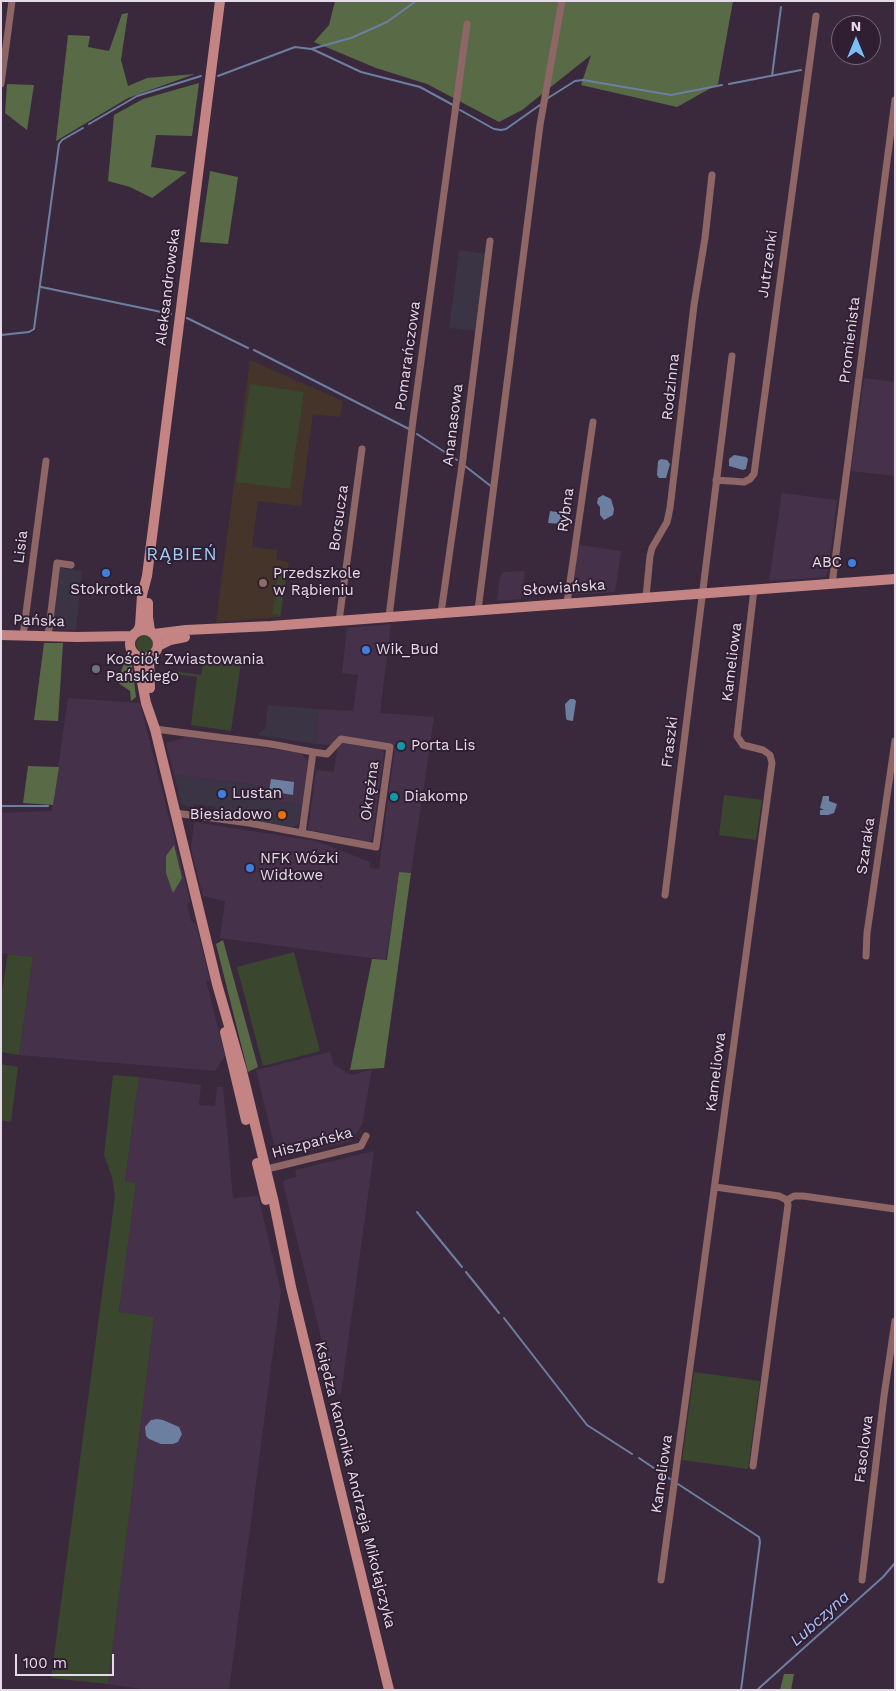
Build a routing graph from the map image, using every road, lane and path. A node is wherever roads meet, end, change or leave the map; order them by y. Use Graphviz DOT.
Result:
graph roads {
  1 [pos="12,1"];
  2 [pos="220,1"];
  3 [pos="562,1"];
  4 [pos="816,16"];
  5 [pos="466,24"];
  6 [pos="1,84"];
  7 [pos="895,100"];
  8 [pos="712,175"];
  9 [pos="490,240"];
  10 [pos="732,356"];
  11 [pos="593,422"];
  12 [pos="362,448"];
  13 [pos="46,461"];
  14 [pos="716,480"];
  15 [pos="71,565"];
  16 [pos="147,576"];
  17 [pos="895,579"];
  18 [pos="832,584"];
  19 [pos="754,589"];
  20 [pos="702,593"];
  21 [pos="646,597"];
  22 [pos="567,603"];
  23 [pos="478,610"];
  24 [pos="441,613"];
  25 [pos="389,617"];
  26 [pos="339,621"];
  27 [pos="235,628"];
  28 [pos="152,633"];
  29 [pos="135,634"];
  30 [pos="1,635"];
  31 [pos="23,636"];
  32 [pos="48,636"];
  33 [pos="77,637"];
  34 [pos="158,646"];
  35 [pos="130,647"];
  36 [pos="137,656"];
  37 [pos="149,658"];
  38 [pos="155,729"];
  39 [pos="895,742"];
  40 [pos="313,752"];
  41 [pos="175,813"];
  42 [pos="302,833"];
  43 [pos="665,895"];
  44 [pos="866,956"];
  45 [pos="366,1136"];
  46 [pos="262,1170"];
  47 [pos="714,1188"];
  48 [pos="787,1200"];
  49 [pos="895,1209"];
  50 [pos="895,1321"];
  51 [pos="753,1466"];
  52 [pos="661,1580"];
  53 [pos="862,1580"];
  54 [pos="389,1690"];
  1 -- 6 [label="street"];
  2 -- 16 [label="main road, Aleksandrowska"];
  3 -- 23 [label="street"];
  4 -- 14 [label="street, Jutrzenki"];
  5 -- 25 [label="street, Pomarańczowa"];
  7 -- 18 [label="street, Promienista"];
  8 -- 21 [label="street, Rodzinna"];
  9 -- 24 [label="street, Ananasowa"];
  10 -- 14 [label="street"];
  11 -- 22 [label="street, Rybna"];
  12 -- 26 [label="street, Borsucza"];
  13 -- 31 [label="street, Lisia"];
  14 -- 20 [label="street"];
  15 -- 32 [label="street"];
  16 -- 28 [label="main road, Aleksandrowska"];
  16 -- 29 [label="main road, Aleksandrowska"];
  17 -- 18 [label="main road, Słowiańska"];
  18 -- 19 [label="main road, Słowiańska"];
  19 -- 20 [label="main road, Słowiańska"];
  19 -- 47 [label="street, Kameliowa"];
  20 -- 21 [label="main road, Słowiańska"];
  20 -- 43 [label="street, Fraszki"];
  21 -- 22 [label="main road, Słowiańska"];
  22 -- 23 [label="main road, Słowiańska"];
  23 -- 24 [label="main road, Słowiańska"];
  24 -- 25 [label="main road, Słowiańska"];
  25 -- 26 [label="main road, Słowiańska"];
  26 -- 27 [label="main road, Słowiańska"];
  27 -- 28 [label="main road, Słowiańska"];
  27 -- 34 [label="main road, Słowiańska"];
  28 -- 29 [label="main road"];
  28 -- 34 [label="main road"];
  29 -- 33 [label="main road, Pańska"];
  29 -- 35 [label="main road"];
  30 -- 31 [label="main road, Pańska"];
  31 -- 32 [label="main road, Pańska"];
  32 -- 33 [label="main road, Pańska"];
  33 -- 35 [label="main road, Pańska"];
  34 -- 37 [label="main road"];
  35 -- 36 [label="main road"];
  36 -- 37 [label="main road"];
  36 -- 38 [label="main road, Księdza Kanonika Andrzeja Mikołajczyka"];
  37 -- 38 [label="main road, Księdza Kanonika Andrzeja Mikołajczyka"];
  38 -- 40 [label="street, Okrężna"];
  38 -- 41 [label="main road, Księdza Kanonika Andrzeja Mikołajczyka"];
  39 -- 44 [label="street, Szaraka"];
  40 -- 42 [label="street"];
  40 -- 42 [label="street, Okrężna"];
  41 -- 42 [label="street, Okrężna"];
  41 -- 46 [label="main road, Księdza Kanonika Andrzeja Mikołajczyka"];
  45 -- 46 [label="street, Hiszpańska"];
  46 -- 54 [label="main road, Księdza Kanonika Andrzeja Mikołajczyka"];
  47 -- 48 [label="street"];
  47 -- 52 [label="street, Kameliowa"];
  48 -- 49 [label="street"];
  48 -- 51 [label="street"];
  50 -- 53 [label="street, Fasolowa"];
}
